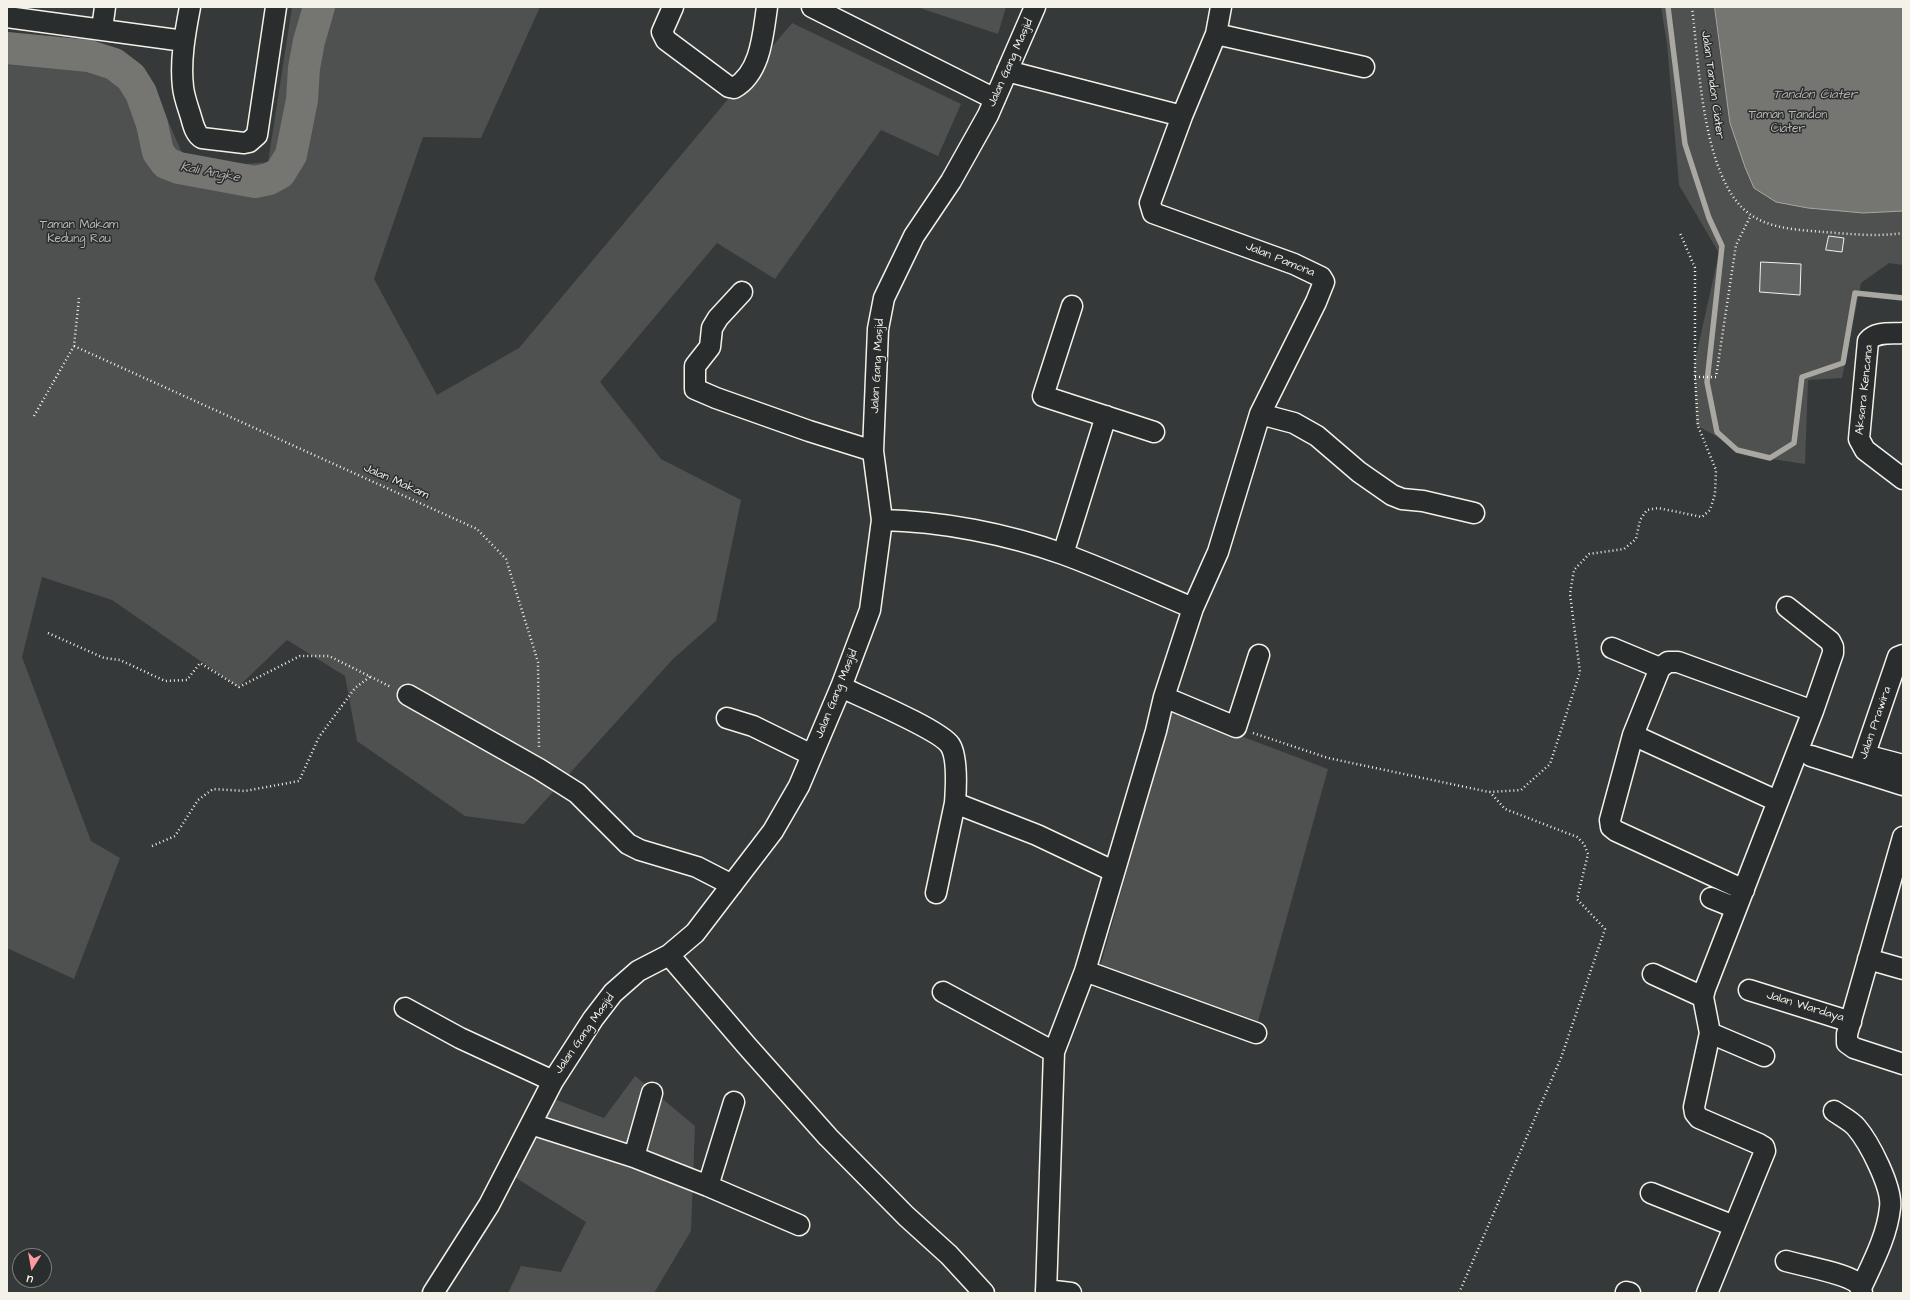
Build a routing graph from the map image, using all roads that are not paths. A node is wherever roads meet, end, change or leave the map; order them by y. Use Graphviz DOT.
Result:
graph roads {
  1 [pos="105,7"];
  2 [pos="190,7"];
  3 [pos="276,7"];
  4 [pos="673,7"];
  5 [pos="766,7"];
  6 [pos="812,7"];
  7 [pos="1035,7"];
  8 [pos="1221,7"];
  9 [pos="15,14"];
  10 [pos="102,29"];
  11 [pos="1216,34"];
  12 [pos="184,41"];
  13 [pos="1364,67"];
  14 [pos="1007,71"];
  15 [pos="995,99"];
  16 [pos="1182,116"];
  17 [pos="742,292"];
  18 [pos="1072,306"];
  19 [pos="1903,333"];
  20 [pos="1260,414"];
  21 [pos="1106,416"];
  22 [pos="1154,432"];
  23 [pos="873,451"];
  24 [pos="1903,479"];
  25 [pos="1474,513"];
  26 [pos="882,520"];
  27 [pos="1063,554"];
  28 [pos="1787,607"];
  29 [pos="1193,608"];
  30 [pos="1612,648"];
  31 [pos="1903,654"];
  32 [pos="1259,655"];
  33 [pos="1660,668"];
  34 [pos="841,687"];
  35 [pos="408,695"];
  36 [pos="1164,697"];
  37 [pos="1813,711"];
  38 [pos="727,718"];
  39 [pos="1634,735"];
  40 [pos="812,755"];
  41 [pos="1811,756"];
  42 [pos="1862,763"];
  43 [pos="1903,765"];
  44 [pos="1903,785"];
  45 [pos="1777,801"];
  46 [pos="955,803"];
  47 [pos="1903,837"];
  48 [pos="1899,865"];
  49 [pos="1114,871"];
  50 [pos="732,885"];
  51 [pos="936,893"];
  52 [pos="1711,898"];
  53 [pos="1740,899"];
  54 [pos="669,955"];
  55 [pos="1868,959"];
  56 [pos="1903,969"];
  57 [pos="1085,971"];
  58 [pos="1653,974"];
  59 [pos="1749,990"];
  60 [pos="943,992"];
  61 [pos="1704,997"];
  62 [pos="405,1008"];
  63 [pos="1851,1022"];
  64 [pos="1256,1033"];
  65 [pos="1710,1033"];
  66 [pos="1054,1052"];
  67 [pos="1764,1056"];
  68 [pos="1903,1064"];
  69 [pos="553,1081"];
  70 [pos="652,1093"];
  71 [pos="734,1102"];
  72 [pos="1834,1111"];
  73 [pos="531,1124"];
  74 [pos="634,1157"];
  75 [pos="708,1186"];
  76 [pos="1651,1193"];
  77 [pos="799,1225"];
  78 [pos="1734,1226"];
  79 [pos="1786,1261"];
  80 [pos="1862,1290"];
  81 [pos="1046,1292"];
  82 [pos="433,1293"];
  83 [pos="984,1293"];
  84 [pos="1071,1293"];
  85 [pos="1707,1293"];
  1 -- 10 [label="street"];
  2 -- 12 [label="street"];
  3 -- 12 [label="street"];
  4 -- 5 [label="street"];
  6 -- 15 [label="street"];
  7 -- 14 [label="street, Jalan Gang Masjid"];
  8 -- 11 [label="street, Jalan Pamona"];
  9 -- 10 [label="street"];
  10 -- 12 [label="street"];
  11 -- 13 [label="street"];
  11 -- 16 [label="street, Jalan Pamona"];
  14 -- 15 [label="street, Jalan Gang Masjid"];
  14 -- 16 [label="street"];
  15 -- 23 [label="street, Jalan Gang Masjid"];
  16 -- 20 [label="street, Jalan Pamona"];
  17 -- 23 [label="street"];
  18 -- 21 [label="street"];
  19 -- 24 [label="street, Aksara Kencana"];
  20 -- 25 [label="street"];
  20 -- 29 [label="street, Jalan Pamona"];
  21 -- 22 [label="street"];
  21 -- 27 [label="street"];
  23 -- 26 [label="street, Jalan Gang Masjid"];
  26 -- 27 [label="street"];
  26 -- 34 [label="street, Jalan Gang Masjid"];
  27 -- 29 [label="street"];
  28 -- 37 [label="street"];
  29 -- 36 [label="street, Jalan Pamona"];
  30 -- 33 [label="street"];
  31 -- 42 [label="street, Jalan Prawira"];
  32 -- 36 [label="street"];
  33 -- 37 [label="street"];
  33 -- 39 [label="street"];
  34 -- 40 [label="street, Jalan Gang Masjid"];
  34 -- 46 [label="street"];
  35 -- 50 [label="street"];
  36 -- 49 [label="street, Jalan Pamona"];
  37 -- 45 [label="street"];
  38 -- 40 [label="street"];
  39 -- 45 [label="street"];
  39 -- 53 [label="street"];
  40 -- 50 [label="street, Jalan Gang Masjid"];
  41 -- 42 [label="street"];
  42 -- 43 [label="street"];
  42 -- 44 [label="street"];
  45 -- 53 [label="street"];
  46 -- 49 [label="street"];
  46 -- 51 [label="street"];
  47 -- 48 [label="street"];
  48 -- 55 [label="street"];
  49 -- 57 [label="street, Jalan Pamona"];
  50 -- 54 [label="street, Jalan Gang Masjid"];
  52 -- 53 [label="street"];
  53 -- 61 [label="street"];
  54 -- 69 [label="street, Jalan Gang Masjid"];
  54 -- 83 [label="street"];
  55 -- 56 [label="street"];
  55 -- 63 [label="street"];
  57 -- 64 [label="street"];
  57 -- 66 [label="street, Jalan Pamona"];
  58 -- 61 [label="street"];
  59 -- 63 [label="street, Jalan Wardaya"];
  60 -- 66 [label="street"];
  61 -- 65 [label="street"];
  62 -- 69 [label="street"];
  63 -- 68 [label="street, Jalan Wardaya"];
  65 -- 67 [label="street"];
  65 -- 78 [label="street"];
  66 -- 81 [label="street, Jalan Pamona"];
  69 -- 73 [label="street, Jalan Gang Masjid"];
  70 -- 74 [label="street"];
  71 -- 75 [label="street"];
  72 -- 80 [label="street"];
  73 -- 74 [label="street"];
  73 -- 82 [label="street, Jalan Gang Masjid"];
  74 -- 75 [label="street"];
  75 -- 77 [label="street"];
  76 -- 78 [label="street"];
  78 -- 85 [label="street"];
  79 -- 80 [label="street"];
  81 -- 84 [label="street"];
}
